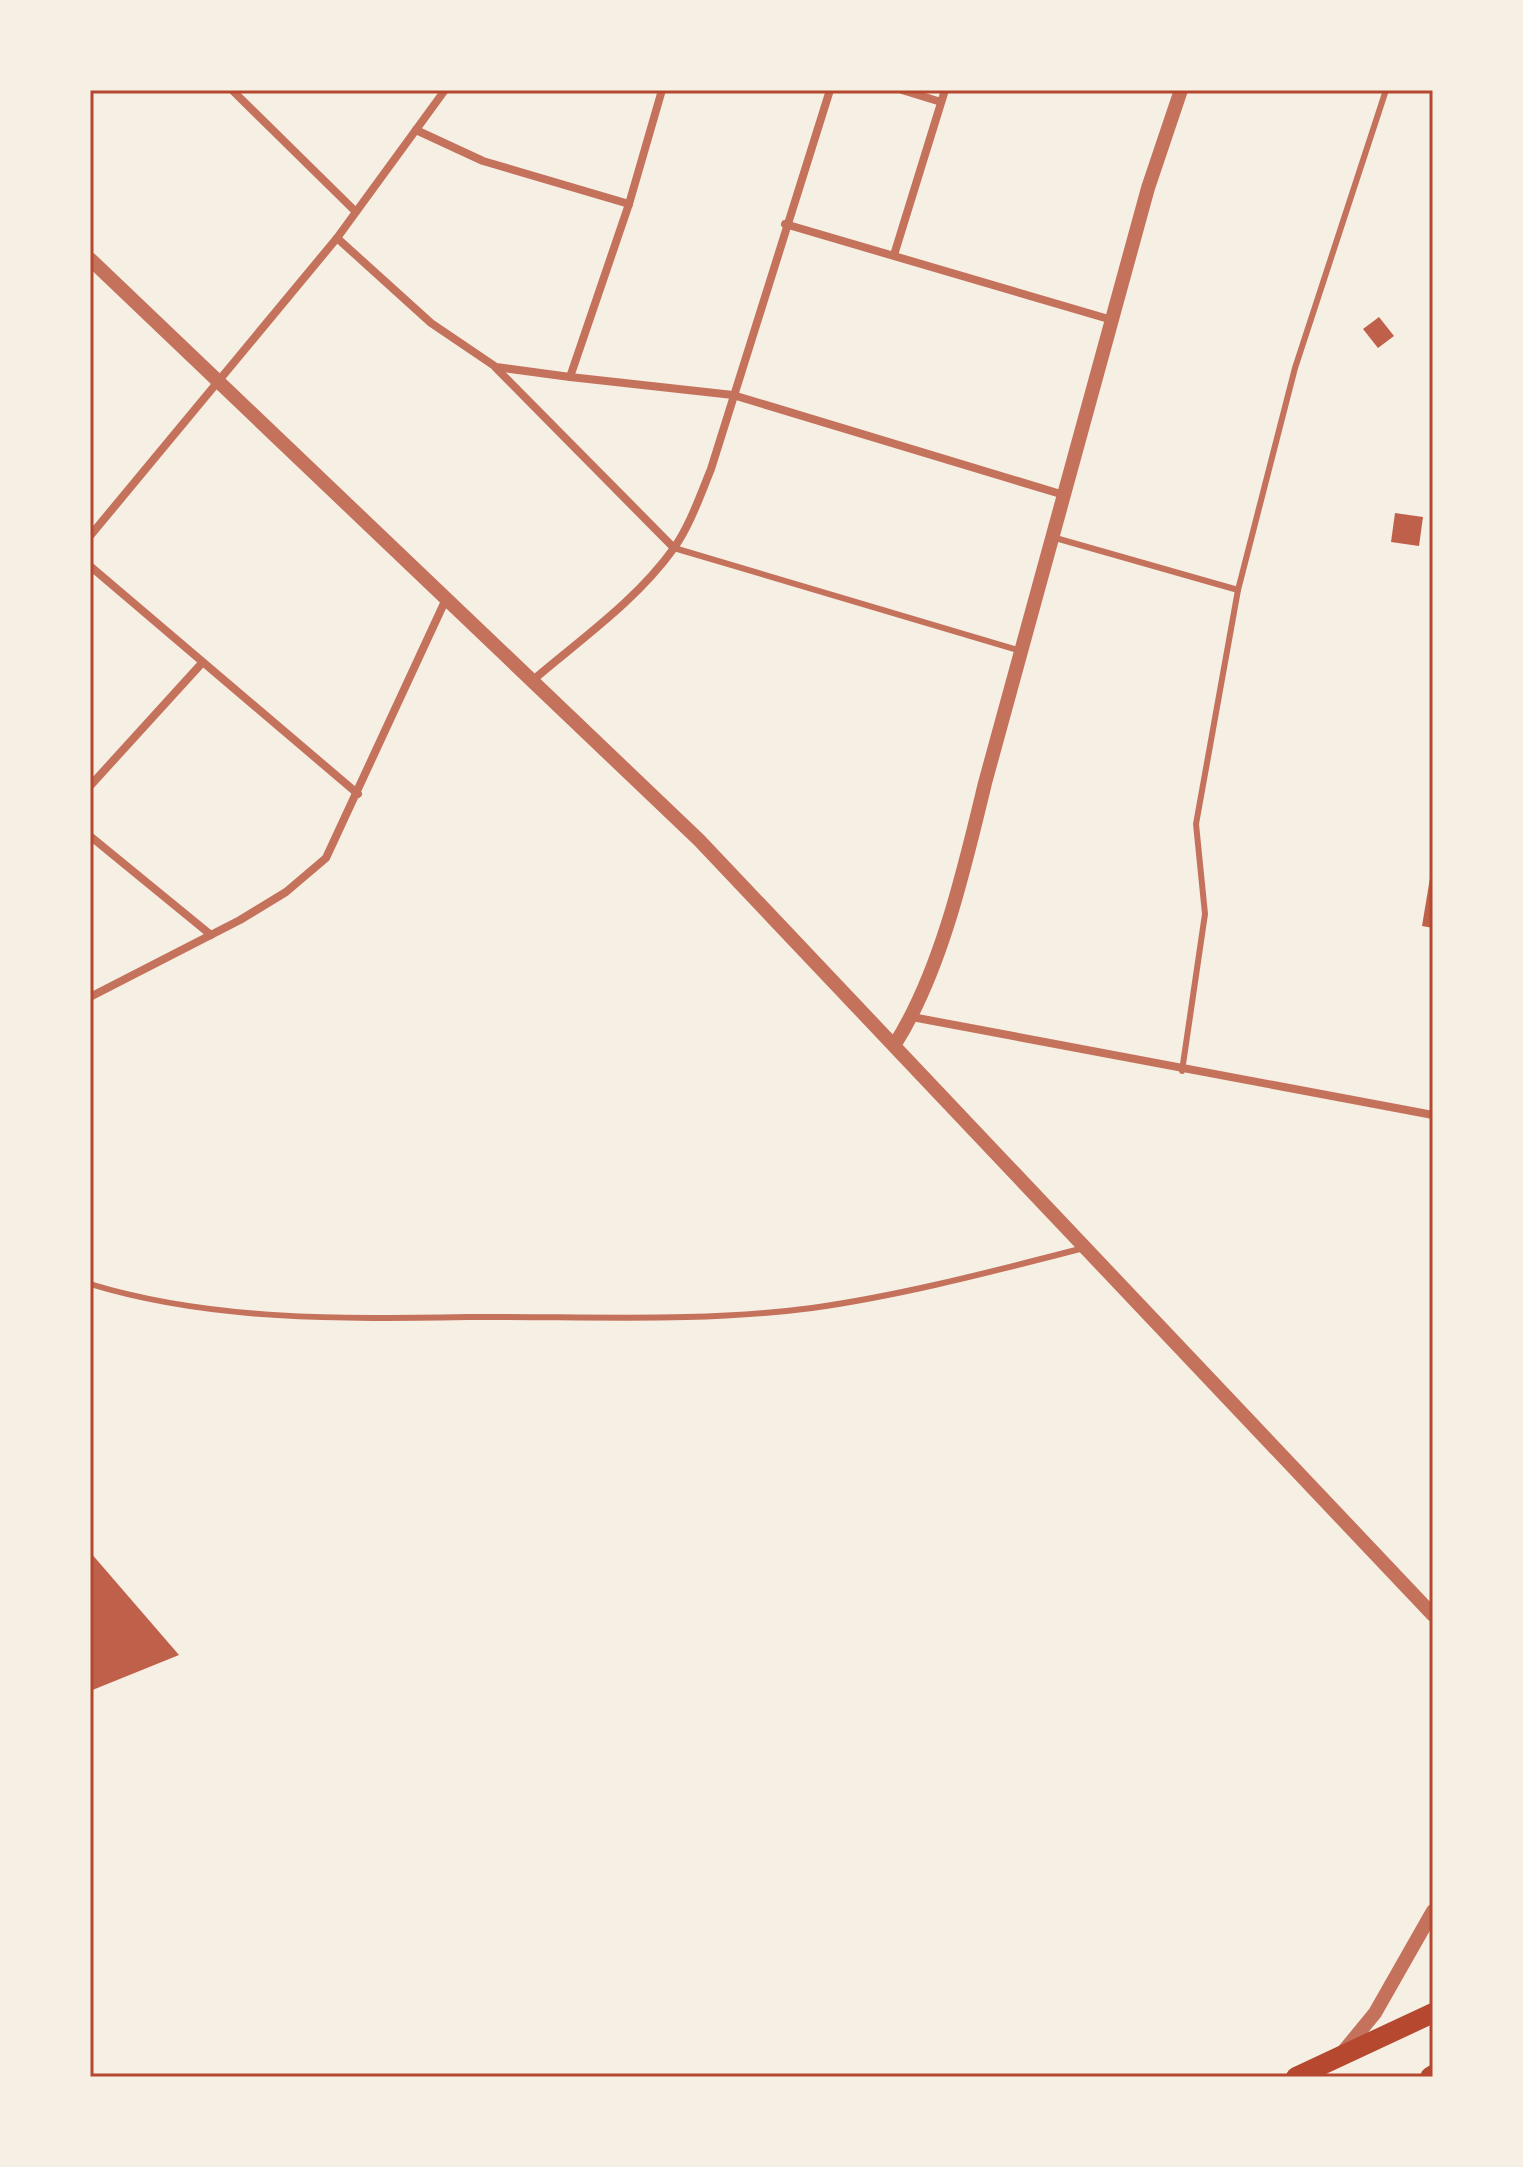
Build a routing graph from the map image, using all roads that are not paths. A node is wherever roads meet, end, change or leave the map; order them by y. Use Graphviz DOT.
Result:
graph roads {
  1 [pos="232,90"];
  2 [pos="445,90"];
  3 [pos="662,90"];
  4 [pos="830,90"];
  5 [pos="902,90"];
  6 [pos="945,90"];
  7 [pos="1181,90"];
  8 [pos="1386,90"];
  9 [pos="941,102"];
  10 [pos="416,130"];
  11 [pos="629,204"];
  12 [pos="355,211"];
  13 [pos="785,224"];
  14 [pos="337,238"];
  15 [pos="894,255"];
  16 [pos="90,259"];
  17 [pos="1112,320"];
  18 [pos="496,367"];
  19 [pos="570,377"];
  20 [pos="217,380"];
  21 [pos="733,395"];
  22 [pos="1064,495"];
  23 [pos="90,536"];
  24 [pos="1052,537"];
  25 [pos="674,548"];
  26 [pos="90,566"];
  27 [pos="1238,590"];
  28 [pos="446,599"];
  29 [pos="1021,651"];
  30 [pos="202,663"];
  31 [pos="533,680"];
  32 [pos="90,786"];
  33 [pos="358,794"];
  34 [pos="90,836"];
  35 [pos="211,935"];
  36 [pos="90,997"];
  37 [pos="912,1017"];
  38 [pos="895,1044"];
  39 [pos="1182,1071"];
  40 [pos="1433,1115"];
  41 [pos="1084,1248"];
  42 [pos="90,1284"];
  43 [pos="1433,1615"];
  44 [pos="1433,1911"];
  45 [pos="1433,2013"];
  46 [pos="1337,2058"];
  47 [pos="1296,2077"];
  1 -- 12 [label="street"];
  2 -- 10 [label="street"];
  3 -- 11 [label="street"];
  4 -- 13 [label="street"];
  5 -- 9 [label="street"];
  6 -- 9 [label="street"];
  7 -- 17 [label="street"];
  8 -- 27 [label="lane"];
  9 -- 15 [label="street"];
  10 -- 11 [label="street"];
  10 -- 12 [label="street"];
  11 -- 19 [label="street"];
  12 -- 14 [label="street"];
  13 -- 15 [label="street"];
  13 -- 21 [label="street"];
  14 -- 18 [label="street"];
  14 -- 20 [label="street"];
  15 -- 17 [label="street"];
  16 -- 20 [label="street"];
  17 -- 22 [label="street"];
  18 -- 19 [label="street"];
  18 -- 25 [label="street"];
  19 -- 21 [label="street"];
  20 -- 23 [label="street"];
  20 -- 28 [label="street"];
  21 -- 22 [label="street"];
  21 -- 25 [label="street"];
  22 -- 24 [label="street"];
  24 -- 27 [label="lane"];
  24 -- 29 [label="street"];
  25 -- 29 [label="lane"];
  25 -- 31 [label="street"];
  26 -- 30 [label="street"];
  27 -- 39 [label="lane"];
  28 -- 31 [label="street"];
  28 -- 33 [label="street"];
  29 -- 37 [label="street"];
  30 -- 32 [label="street"];
  30 -- 33 [label="street"];
  31 -- 38 [label="street"];
  33 -- 35 [label="street"];
  34 -- 35 [label="street"];
  35 -- 36 [label="street"];
  37 -- 38 [label="street"];
  37 -- 39 [label="street"];
  38 -- 41 [label="street"];
  39 -- 40 [label="street"];
  41 -- 42 [label="lane"];
  41 -- 43 [label="street"];
  44 -- 46 [label="street"];
  45 -- 46 [label="main road"];
  46 -- 47 [label="main road"];
}
